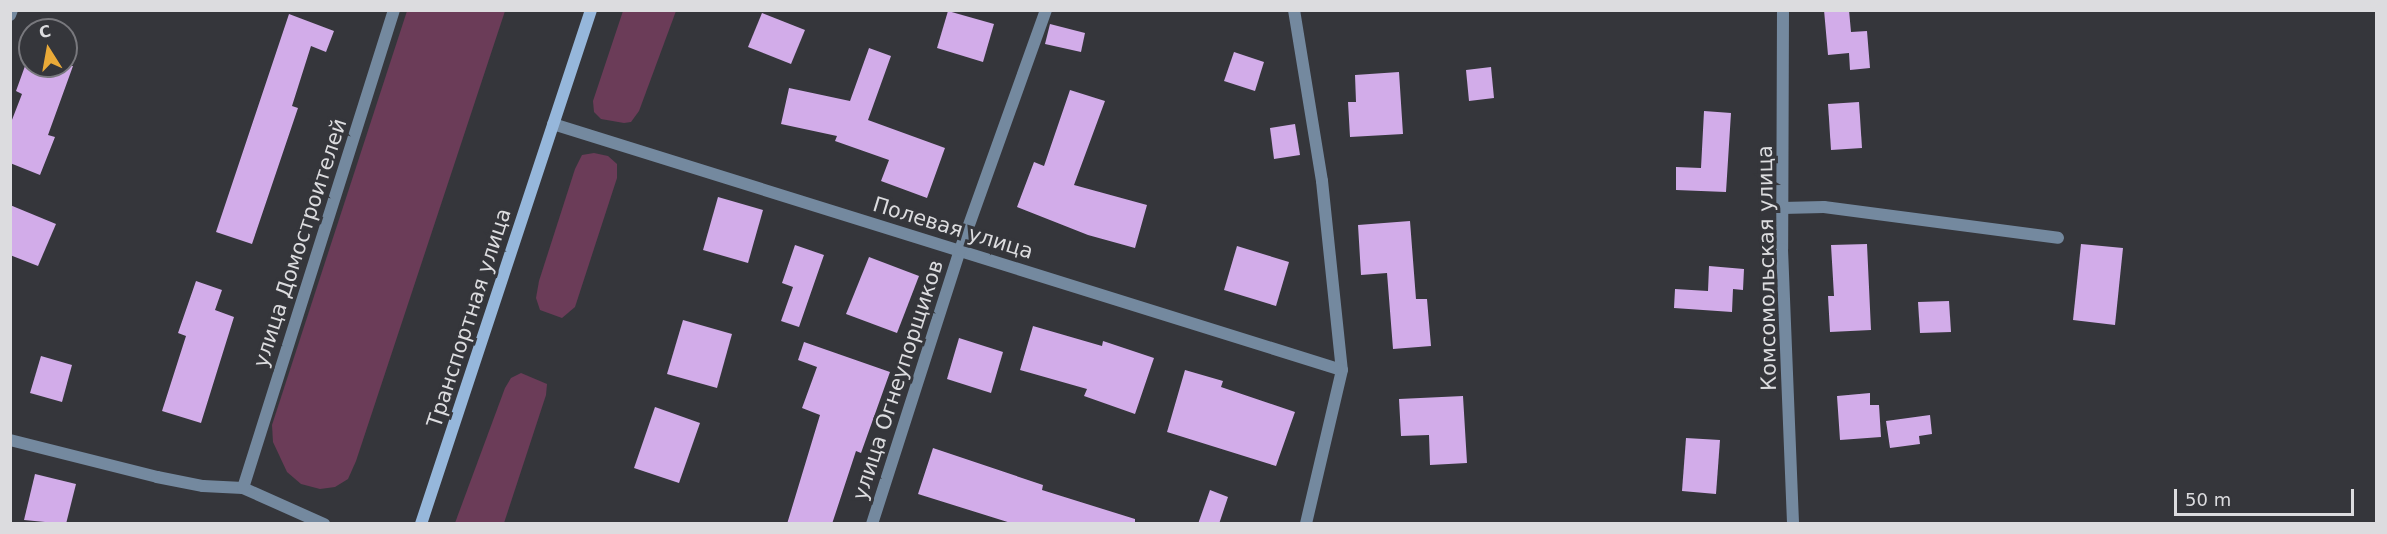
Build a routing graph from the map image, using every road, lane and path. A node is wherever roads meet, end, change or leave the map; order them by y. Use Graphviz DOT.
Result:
graph roads {
  1 [pos="12,10"];
  2 [pos="394,10"];
  3 [pos="591,10"];
  4 [pos="1046,10"];
  5 [pos="1294,10"];
  6 [pos="1783,10"];
  7 [pos="10,15"];
  8 [pos="553,124"];
  9 [pos="1782,208"];
  10 [pos="2058,238"];
  11 [pos="960,250"];
  12 [pos="1342,370"];
  13 [pos="10,440"];
  14 [pos="243,488"];
  15 [pos="876,522"];
  16 [pos="324,524"];
  17 [pos="422,524"];
  18 [pos="1306,524"];
  19 [pos="1793,524"];
  1 -- 7 [label="street"];
  2 -- 14 [label="street, улица Домостроителей"];
  3 -- 8 [label="main road, Транспортная улица"];
  4 -- 11 [label="street, улица Огнеупорщиков"];
  5 -- 12 [label="street"];
  6 -- 9 [label="street, Комсомольская улица"];
  8 -- 11 [label="street, Полевая улица"];
  8 -- 17 [label="main road, Транспортная улица"];
  9 -- 10 [label="street"];
  9 -- 19 [label="street, Комсомольская улица"];
  11 -- 12 [label="street, Полевая улица"];
  11 -- 15 [label="street, улица Огнеупорщиков"];
  12 -- 18 [label="street"];
  13 -- 14 [label="street"];
  14 -- 16 [label="street"];
}
